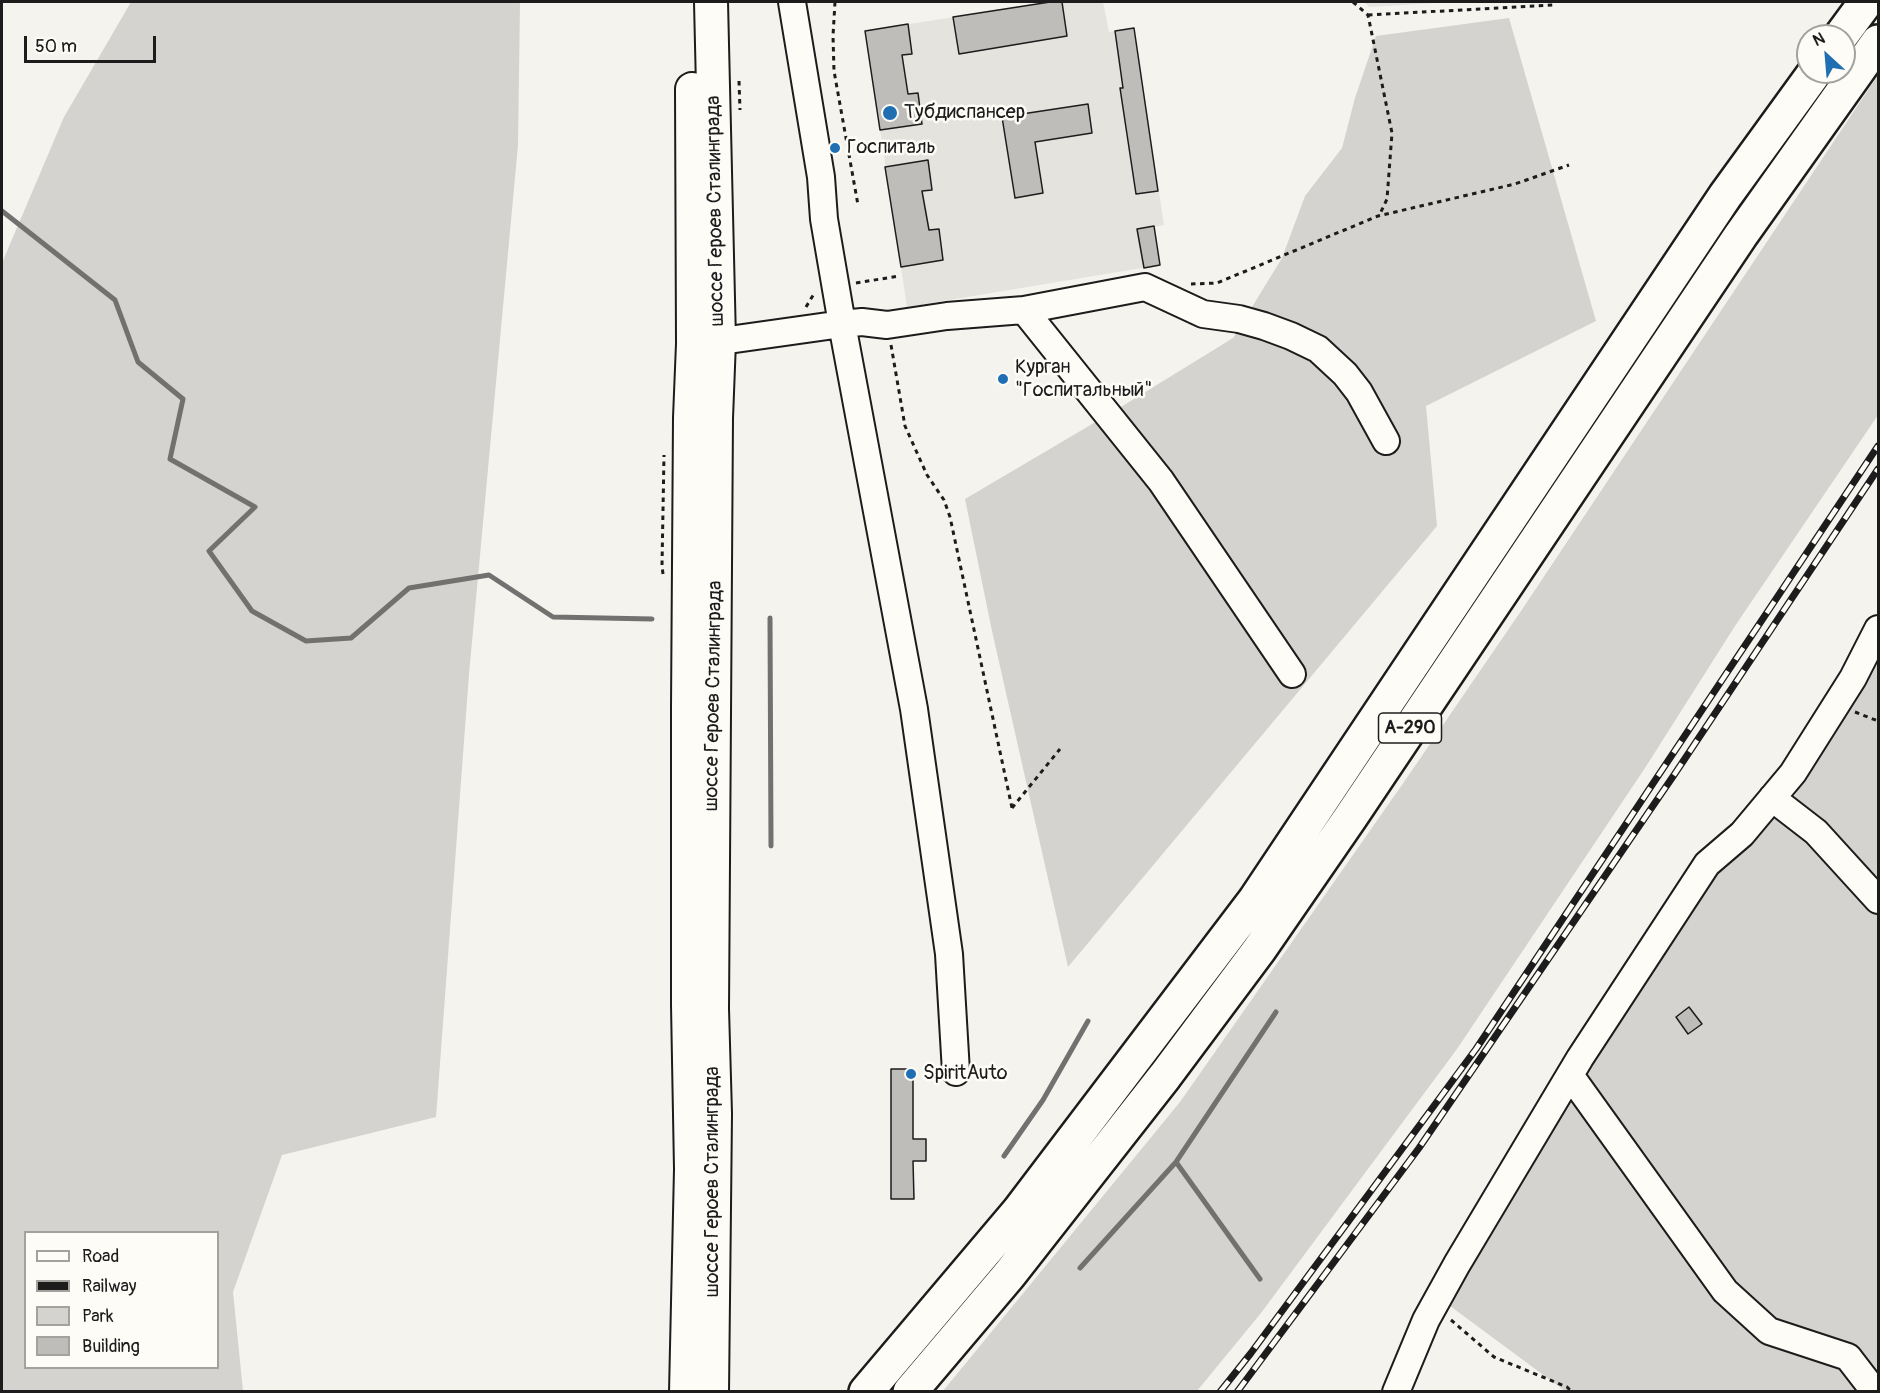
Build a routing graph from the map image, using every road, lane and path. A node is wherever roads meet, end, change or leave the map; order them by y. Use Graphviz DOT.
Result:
graph roads {
  1 [pos="692,2"];
  2 [pos="711,2"];
  3 [pos="792,2"];
  4 [pos="835,2"];
  5 [pos="1353,2"];
  6 [pos="1866,2"];
  7 [pos="1554,5"];
  8 [pos="1368,15"];
  9 [pos="1850,24"];
  10 [pos="1878,42"];
  11 [pos="738,75"];
  12 [pos="1806,84"];
  13 [pos="740,117"];
  14 [pos="1569,165"];
  15 [pos="858,205"];
  16 [pos="1378,216"];
  17 [pos="899,276"];
  18 [pos="854,283"];
  19 [pos="1186,285"];
  20 [pos="817,289"];
  21 [pos="1024,310"];
  22 [pos="801,311"];
  23 [pos="842,324"];
  24 [pos="887,325"];
  25 [pos="706,343"];
  26 [pos="1386,441"];
  27 [pos="1878,629"];
  28 [pos="1292,674"];
  29 [pos="1060,749"];
  30 [pos="1772,798"];
  31 [pos="1878,900"];
  32 [pos="956,1072"];
  33 [pos="1570,1076"];
  34 [pos="1435,1303"];
  35 [pos="686,1392"];
  36 [pos="711,1392"];
  37 [pos="866,1392"];
  38 [pos="910,1392"];
  39 [pos="1396,1392"];
  40 [pos="1572,1392"];
  41 [pos="1875,1392"];
  1 -- 25 [label="main road, шоссе Героев Сталинграда"];
  2 -- 25 [label="main road, шоссе Героев Сталинграда"];
  3 -- 23 [label="street"];
  4 -- 15 [label="path"];
  5 -- 8 [label="path"];
  6 -- 9 [label="highway"];
  7 -- 8 [label="path"];
  8 -- 16 [label="path"];
  10 -- 38 [label="highway, А-290"];
  11 -- 13 [label="path"];
  12 -- 37 [label="highway, А-290"];
  14 -- 16 [label="path"];
  16 -- 19 [label="path"];
  17 -- 18 [label="path"];
  20 -- 22 [label="path"];
  21 -- 24 [label="street"];
  21 -- 26 [label="street"];
  21 -- 28 [label="street"];
  23 -- 24 [label="street"];
  23 -- 25 [label="street"];
  23 -- 32 [label="street"];
  24 -- 29 [label="path"];
  25 -- 35 [label="main road, шоссе Героев Сталинграда"];
  25 -- 36 [label="main road, шоссе Героев Сталинграда"];
  27 -- 30 [label="street"];
  30 -- 31 [label="street"];
  30 -- 33 [label="street"];
  33 -- 34 [label="street"];
  33 -- 41 [label="street"];
  34 -- 39 [label="street"];
  34 -- 40 [label="path"];
}
